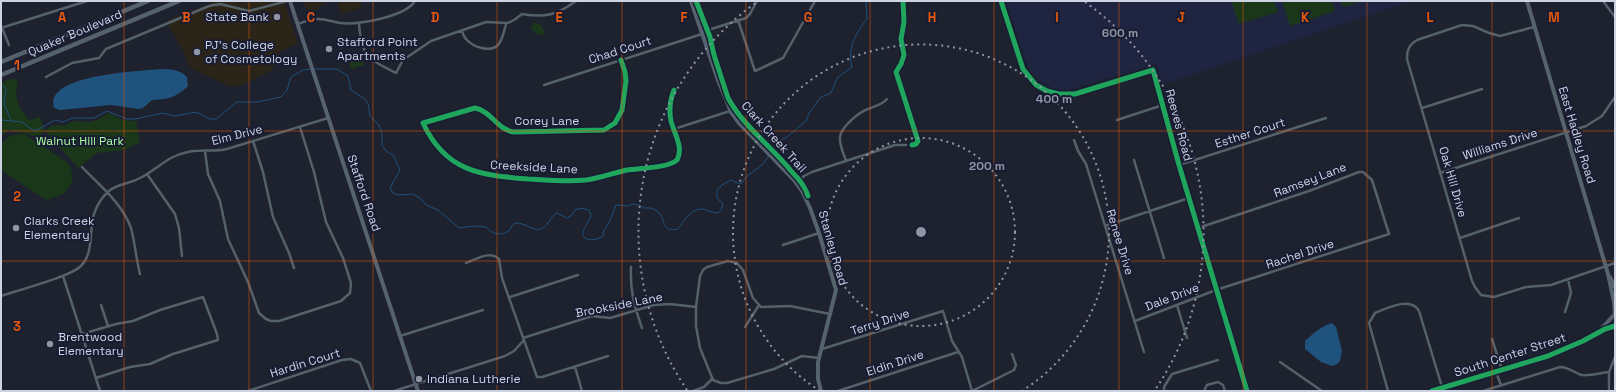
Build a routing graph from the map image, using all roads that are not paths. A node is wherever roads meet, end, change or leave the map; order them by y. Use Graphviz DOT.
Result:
graph roads {
  1 [pos="87,1"];
  2 [pos="148,1"];
  3 [pos="179,1"];
  4 [pos="287,1"];
  5 [pos="290,1"];
  6 [pos="415,1"];
  7 [pos="576,1"];
  8 [pos="691,1"];
  9 [pos="757,1"];
  10 [pos="815,1"];
  11 [pos="1001,1"];
  12 [pos="1527,1"];
  13 [pos="1603,1"];
  14 [pos="1615,17"];
  15 [pos="738,20"];
  16 [pos="359,23"];
  17 [pos="298,24"];
  18 [pos="506,24"];
  19 [pos="1534,27"];
  20 [pos="1,28"];
  21 [pos="462,31"];
  22 [pos="702,33"];
  23 [pos="9,45"];
  24 [pos="621,60"];
  25 [pos="1,62"];
  26 [pos="1,75"];
  27 [pos="46,77"];
  28 [pos="544,85"];
  29 [pos="1482,89"];
  30 [pos="674,90"];
  31 [pos="1615,98"];
  32 [pos="887,99"];
  33 [pos="1163,105"];
  34 [pos="1422,108"];
  35 [pos="730,111"];
  36 [pos="328,118"];
  37 [pos="1326,118"];
  38 [pos="1117,120"];
  39 [pos="423,123"];
  40 [pos="300,127"];
  41 [pos="674,129"];
  42 [pos="1566,132"];
  43 [pos="1074,140"];
  44 [pos="253,141"];
  45 [pos="906,145"];
  46 [pos="205,151"];
  47 [pos="1134,160"];
  48 [pos="846,161"];
  49 [pos="1179,165"];
  50 [pos="82,167"];
  51 [pos="1440,173"];
  52 [pos="147,174"];
  53 [pos="797,184"];
  54 [pos="107,193"];
  55 [pos="1189,198"];
  56 [pos="1149,211"];
  57 [pos="1519,218"];
  58 [pos="1105,226"];
  59 [pos="1198,228"];
  60 [pos="819,233"];
  61 [pos="1390,234"];
  62 [pos="1460,238"];
  63 [pos="783,245"];
  64 [pos="182,256"];
  65 [pos="1164,258"];
  66 [pos="466,263"];
  67 [pos="1615,264"];
  68 [pos="631,267"];
  69 [pos="1606,267"];
  70 [pos="294,268"];
  71 [pos="140,274"];
  72 [pos="1608,274"];
  73 [pos="578,275"];
  74 [pos="63,276"];
  75 [pos="1568,279"];
  76 [pos="1615,287"];
  77 [pos="1216,290"];
  78 [pos="1,296"];
  79 [pos="510,297"];
  80 [pos="101,305"];
  81 [pos="759,305"];
  82 [pos="1177,305"];
  83 [pos="696,307"];
  84 [pos="483,310"];
  85 [pos="636,310"];
  86 [pos="1565,312"];
  87 [pos="1615,314"];
  88 [pos="831,315"];
  89 [pos="1135,321"];
  90 [pos="1615,324"];
  91 [pos="108,326"];
  92 [pos="745,327"];
  93 [pos="642,328"];
  94 [pos="1598,333"];
  95 [pos="82,334"];
  96 [pos="400,336"];
  97 [pos="1187,338"];
  98 [pos="524,339"];
  99 [pos="1492,339"];
  100 [pos="822,349"];
  101 [pos="958,352"];
  102 [pos="1144,352"];
  103 [pos="1012,354"];
  104 [pos="608,356"];
  105 [pos="1615,357"];
  106 [pos="819,358"];
  107 [pos="1218,360"];
  108 [pos="1280,362"];
  109 [pos="575,367"];
  110 [pos="1502,370"];
  111 [pos="1496,372"];
  112 [pos="1609,372"];
  113 [pos="96,378"];
  114 [pos="712,379"];
  115 [pos="416,384"];
  116 [pos="1501,385"];
  117 [pos="1442,388"];
  118 [pos="100,391"];
  119 [pos="248,391"];
  120 [pos="371,391"];
  121 [pos="394,391"];
  122 [pos="418,391"];
  123 [pos="582,391"];
  124 [pos="693,391"];
  125 [pos="821,391"];
  126 [pos="838,391"];
  127 [pos="972,391"];
  128 [pos="1164,391"];
  129 [pos="1204,391"];
  130 [pos="1225,391"];
  131 [pos="1247,391"];
  132 [pos="1322,391"];
  133 [pos="1388,391"];
  134 [pos="1432,391"];
  135 [pos="1483,391"];
  136 [pos="1609,391"];
  1 -- 20 [label="street"];
  2 -- 25 [label="main road, Quaker Boulevard"];
  3 -- 26 [label="main road, Quaker Boulevard"];
  4 -- 27 [label="street"];
  5 -- 17 [label="street, Stafford Road"];
  6 -- 16 [label="street"];
  7 -- 18 [label="street"];
  8 -- 22 [label="street, Stanley Road"];
  9 -- 15 [label="street"];
  10 -- 15 [label="street"];
  11 -- 33 [label="street, Reeves Road"];
  12 -- 19 [label="street, East Hadley Road"];
  13 -- 14 [label="street"];
  15 -- 22 [label="street, Chad Court"];
  16 -- 17 [label="street"];
  16 -- 21 [label="street"];
  17 -- 36 [label="street, Stafford Road"];
  18 -- 21 [label="street"];
  18 -- 21 [label="street"];
  19 -- 34 [label="street, Oak Hill Drive"];
  19 -- 42 [label="street, East Hadley Road"];
  20 -- 23 [label="street"];
  22 -- 24 [label="street, Chad Court"];
  22 -- 35 [label="street, Stanley Road"];
  24 -- 28 [label="street, Chad Court"];
  24 -- 39 [label="street, Corey Lane"];
  29 -- 34 [label="street"];
  30 -- 41 [label="street, Creekside Lane"];
  31 -- 42 [label="street, Williams Drive"];
  32 -- 48 [label="street"];
  33 -- 38 [label="street"];
  33 -- 49 [label="street, Reeves Road"];
  34 -- 51 [label="street, Oak Hill Drive"];
  35 -- 41 [label="street"];
  35 -- 53 [label="street, Stanley Road"];
  36 -- 40 [label="street, Elm Drive"];
  36 -- 96 [label="street, Stafford Road"];
  37 -- 49 [label="street, Esther Court"];
  39 -- 41 [label="street, Creekside Lane"];
  40 -- 44 [label="street, Elm Drive"];
  40 -- 46 [label="street"];
  42 -- 51 [label="street, Williams Drive"];
  42 -- 69 [label="street, East Hadley Road"];
  43 -- 58 [label="street, Renee Drive"];
  44 -- 46 [label="street, Elm Drive"];
  44 -- 70 [label="street"];
  45 -- 48 [label="street"];
  46 -- 52 [label="street, Elm Drive"];
  47 -- 56 [label="street"];
  48 -- 53 [label="street"];
  49 -- 55 [label="street, Reeves Road"];
  50 -- 54 [label="street"];
  51 -- 62 [label="street, Oak Hill Drive"];
  52 -- 54 [label="street, Elm Drive"];
  52 -- 64 [label="street"];
  53 -- 60 [label="street, Stanley Road"];
  54 -- 71 [label="street"];
  54 -- 74 [label="street"];
  55 -- 56 [label="street"];
  55 -- 59 [label="street, Reeves Road"];
  56 -- 58 [label="street"];
  56 -- 65 [label="street"];
  57 -- 62 [label="street"];
  58 -- 89 [label="street, Renee Drive"];
  59 -- 61 [label="street, Ramsey Lane"];
  59 -- 77 [label="street, Reeves Road"];
  60 -- 63 [label="street"];
  60 -- 88 [label="street, Stanley Road"];
  61 -- 77 [label="street, Rachel Drive"];
  62 -- 75 [label="street, Oak Hill Drive"];
  66 -- 79 [label="street"];
  67 -- 69 [label="street"];
  68 -- 85 [label="street"];
  69 -- 72 [label="street, East Hadley Road"];
  69 -- 75 [label="street"];
  72 -- 76 [label="street, East Hadley Road"];
  72 -- 87 [label="street, East Hadley Road"];
  73 -- 79 [label="street"];
  74 -- 78 [label="street"];
  74 -- 95 [label="street"];
  75 -- 86 [label="street"];
  77 -- 82 [label="street, Dale Drive"];
  77 -- 131 [label="street, Reeves Road"];
  79 -- 98 [label="street"];
  80 -- 91 [label="street"];
  81 -- 83 [label="street"];
  81 -- 88 [label="street"];
  81 -- 92 [label="street"];
  82 -- 89 [label="street, Dale Drive"];
  82 -- 97 [label="street"];
  83 -- 85 [label="street, Brookside Lane"];
  83 -- 114 [label="street"];
  84 -- 96 [label="street"];
  85 -- 93 [label="street"];
  85 -- 98 [label="street, Brookside Lane"];
  87 -- 90 [label="street, East Hadley Road"];
  87 -- 94 [label="street, South Center Street"];
  88 -- 100 [label="street, Stanley Road"];
  89 -- 102 [label="street, Renee Drive"];
  90 -- 94 [label="street, South Center Street"];
  91 -- 95 [label="street"];
  91 -- 113 [label="street"];
  94 -- 110 [label="street, South Center Street"];
  95 -- 113 [label="street"];
  96 -- 115 [label="street, Stafford Road"];
  98 -- 109 [label="street"];
  98 -- 115 [label="street, Brookside Lane"];
  99 -- 110 [label="street"];
  100 -- 101 [label="street, Terry Drive"];
  100 -- 106 [label="street, Stanley Road"];
  101 -- 126 [label="street, Eldin Drive"];
  101 -- 127 [label="street"];
  103 -- 127 [label="street"];
  104 -- 109 [label="street"];
  105 -- 112 [label="street"];
  106 -- 114 [label="street"];
  106 -- 125 [label="street, Stanley Road"];
  107 -- 128 [label="street"];
  108 -- 132 [label="street"];
  109 -- 123 [label="street"];
  110 -- 111 [label="street, South Center Street"];
  111 -- 116 [label="street"];
  111 -- 117 [label="street, South Center Street"];
  112 -- 116 [label="street"];
  112 -- 136 [label="street"];
  113 -- 118 [label="street"];
  114 -- 124 [label="street"];
  115 -- 121 [label="street, Brookside Lane"];
  115 -- 122 [label="street, Stafford Road"];
  116 -- 135 [label="street"];
  117 -- 133 [label="street"];
  117 -- 134 [label="street, South Center Street"];
  119 -- 120 [label="street, Hardin Court"];
  129 -- 130 [label="street"];
}
